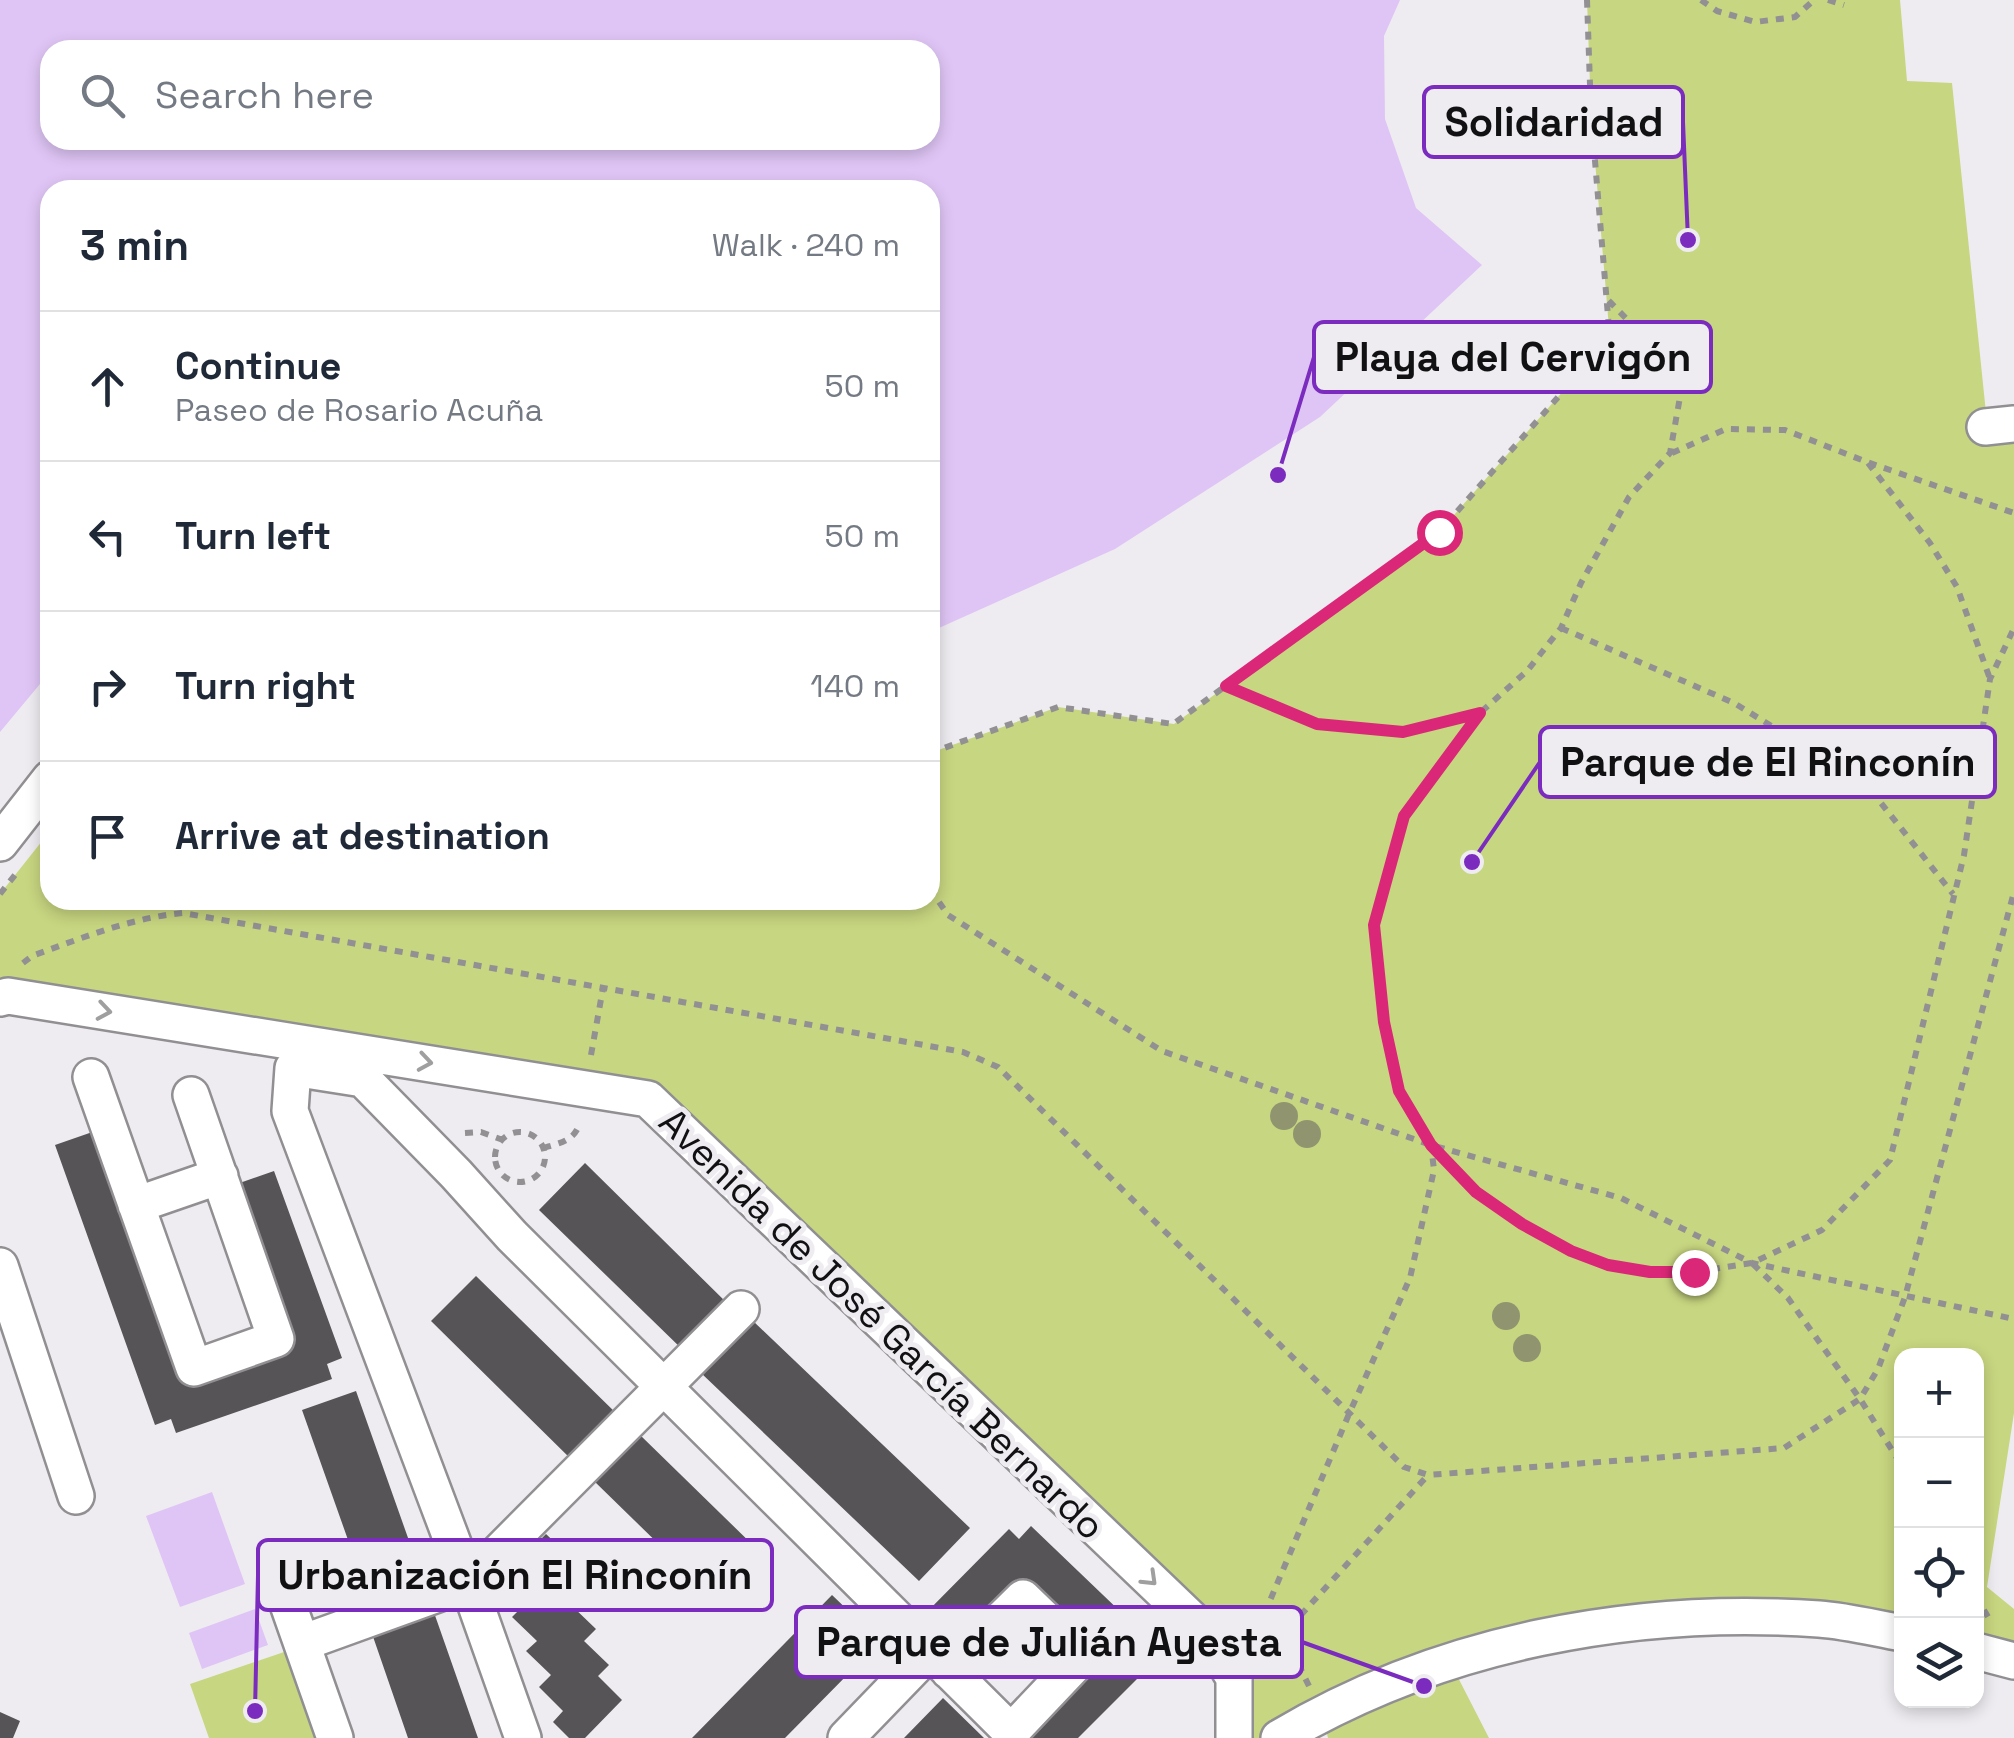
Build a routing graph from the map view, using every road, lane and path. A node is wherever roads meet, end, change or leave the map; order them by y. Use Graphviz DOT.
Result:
graph roads {
  1 [pos="1587,0"];
  2 [pos="1701,0"];
  3 [pos="1814,0"];
  4 [pos="1828,0"];
  5 [pos="1844,5"];
  6 [pos="1608,300"];
  7 [pos="1670,454"];
  8 [pos="1868,462"];
  9 [pos="2014,513"];
  10 [pos="1561,628"];
  11 [pos="2014,628"];
  12 [pos="1990,679"];
  13 [pos="1226,686"];
  14 [pos="1480,713"];
  15 [pos="940,749"];
  16 [pos="40,792"];
  17 [pos="0,844"];
  18 [pos="2014,892"];
  19 [pos="1954,895"];
  20 [pos="940,903"];
  21 [pos="20,965"];
  22 [pos="603,988"];
  23 [pos="0,998"];
  24 [pos="91,1077"];
  25 [pos="584,1088"];
  26 [pos="192,1094"];
  27 [pos="1431,1145"];
  28 [pos="220,1176"];
  29 [pos="520,1182"];
  30 [pos="136,1205"];
  31 [pos="1752,1264"];
  32 [pos="0,1266"];
  33 [pos="1905,1297"];
  34 [pos="741,1309"];
  35 [pos="2014,1319"];
  36 [pos="664,1386"];
  37 [pos="1860,1399"];
  38 [pos="1349,1414"];
  39 [pos="1894,1453"];
  40 [pos="1428,1475"];
  41 [pos="76,1496"];
  42 [pos="468,1583"];
  43 [pos="284,1593"];
  44 [pos="1894,1632"];
  45 [pos="302,1644"];
  46 [pos="1984,1652"];
  47 [pos="2014,1661"];
  48 [pos="1234,1678"];
  49 [pos="1322,1712"];
  50 [pos="335,1738"];
  51 [pos="522,1738"];
  52 [pos="846,1738"];
  53 [pos="1234,1738"];
  54 [pos="1279,1738"];
  1 -- 6 [label="path"];
  2 -- 3 [label="path"];
  4 -- 5 [label="path"];
  6 -- 7 [label="path"];
  6 -- 13 [label="path"];
  7 -- 8 [label="path"];
  7 -- 10 [label="path"];
  8 -- 9 [label="path"];
  8 -- 12 [label="path"];
  10 -- 14 [label="path"];
  10 -- 19 [label="path"];
  11 -- 12 [label="path"];
  12 -- 19 [label="path"];
  13 -- 14 [label="path"];
  13 -- 15 [label="path"];
  14 -- 27 [label="path"];
  16 -- 17 [label="street"];
  18 -- 33 [label="path"];
  19 -- 31 [label="path"];
  20 -- 27 [label="path"];
  21 -- 22 [label="path"];
  22 -- 25 [label="path"];
  22 -- 38 [label="path"];
  23 -- 25 [label="street, Avenida de José García Bernardo, one-way"];
  24 -- 30 [label="street"];
  25 -- 48 [label="street, Avenida de José García Bernardo, one-way"];
  26 -- 28 [label="street"];
  27 -- 31 [label="path"];
  27 -- 31 [label="path"];
  27 -- 38 [label="path"];
  28 -- 30 [label="street"];
  28 -- 30 [label="street"];
  29 -- 29 [label="path"];
  31 -- 33 [label="path"];
  31 -- 37 [label="path"];
  32 -- 41 [label="street"];
  33 -- 35 [label="path"];
  33 -- 37 [label="path"];
  34 -- 36 [label="street"];
  36 -- 42 [label="street"];
  36 -- 42 [label="street"];
  36 -- 52 [label="street"];
  37 -- 39 [label="path"];
  37 -- 40 [label="path"];
  38 -- 40 [label="path"];
  38 -- 48 [label="path"];
  40 -- 49 [label="path"];
  42 -- 45 [label="street"];
  42 -- 51 [label="street"];
  43 -- 45 [label="street"];
  44 -- 49 [label="street"];
  45 -- 50 [label="street"];
  46 -- 47 [label="street"];
  48 -- 53 [label="street"];
  49 -- 54 [label="street"];
}
